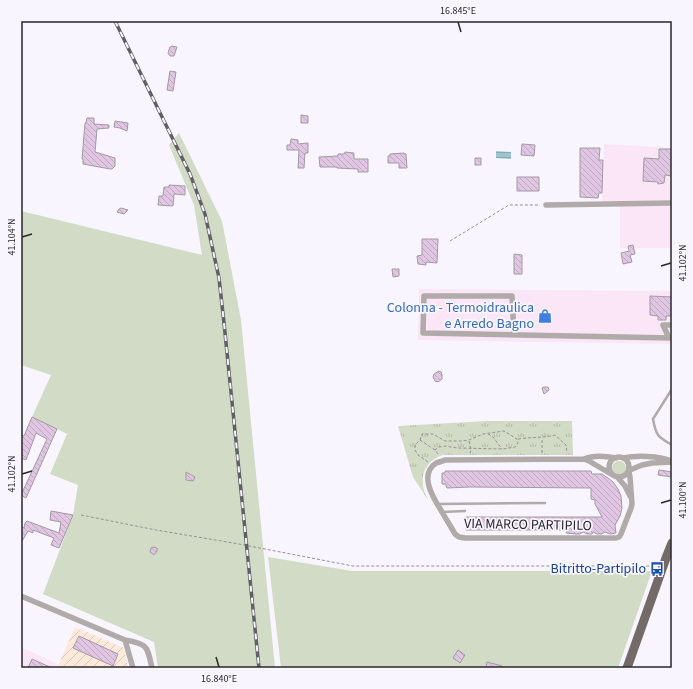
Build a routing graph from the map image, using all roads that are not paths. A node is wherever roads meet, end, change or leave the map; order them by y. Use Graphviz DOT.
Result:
graph roads {
  1 [pos="672,203"];
  2 [pos="546,205"];
  3 [pos="672,324"];
  4 [pos="514,335"];
  5 [pos="670,338"];
  6 [pos="672,389"];
  7 [pos="672,445"];
  8 [pos="616,458"];
  9 [pos="623,458"];
  10 [pos="584,459"];
  11 [pos="672,462"];
  12 [pos="629,471"];
  13 [pos="611,474"];
  14 [pos="618,478"];
  15 [pos="632,498"];
  16 [pos="545,503"];
  17 [pos="437,504"];
  18 [pos="465,511"];
  19 [pos="442,512"];
  20 [pos="672,543"];
  21 [pos="21,596"];
  22 [pos="125,640"];
  23 [pos="132,668"];
  24 [pos="152,668"];
  25 [pos="627,668"];
  1 -- 2 [label="street"];
  3 -- 5 [label="street"];
  4 -- 4 [label="street"];
  4 -- 5 [label="street"];
  6 -- 7 [label="lane"];
  8 -- 9 [label="street"];
  8 -- 10 [label="street, VIA MARCO PARTIPILO"];
  8 -- 13 [label="street"];
  9 -- 11 [label="street"];
  9 -- 12 [label="street"];
  10 -- 13 [label="street, VIA MARCO PARTIPILO"];
  10 -- 17 [label="street, VIA MARCO PARTIPILO"];
  11 -- 12 [label="street"];
  12 -- 14 [label="street"];
  12 -- 15 [label="street, VIA MARCO PARTIPILO"];
  13 -- 14 [label="street"];
  14 -- 15 [label="street"];
  15 -- 19 [label="street, VIA MARCO PARTIPILO"];
  16 -- 17 [label="lane"];
  17 -- 19 [label="street, VIA MARCO PARTIPILO"];
  18 -- 19 [label="lane"];
  20 -- 25 [label="main road"];
  21 -- 22 [label="street"];
  22 -- 23 [label="street"];
  22 -- 24 [label="street"];
}
